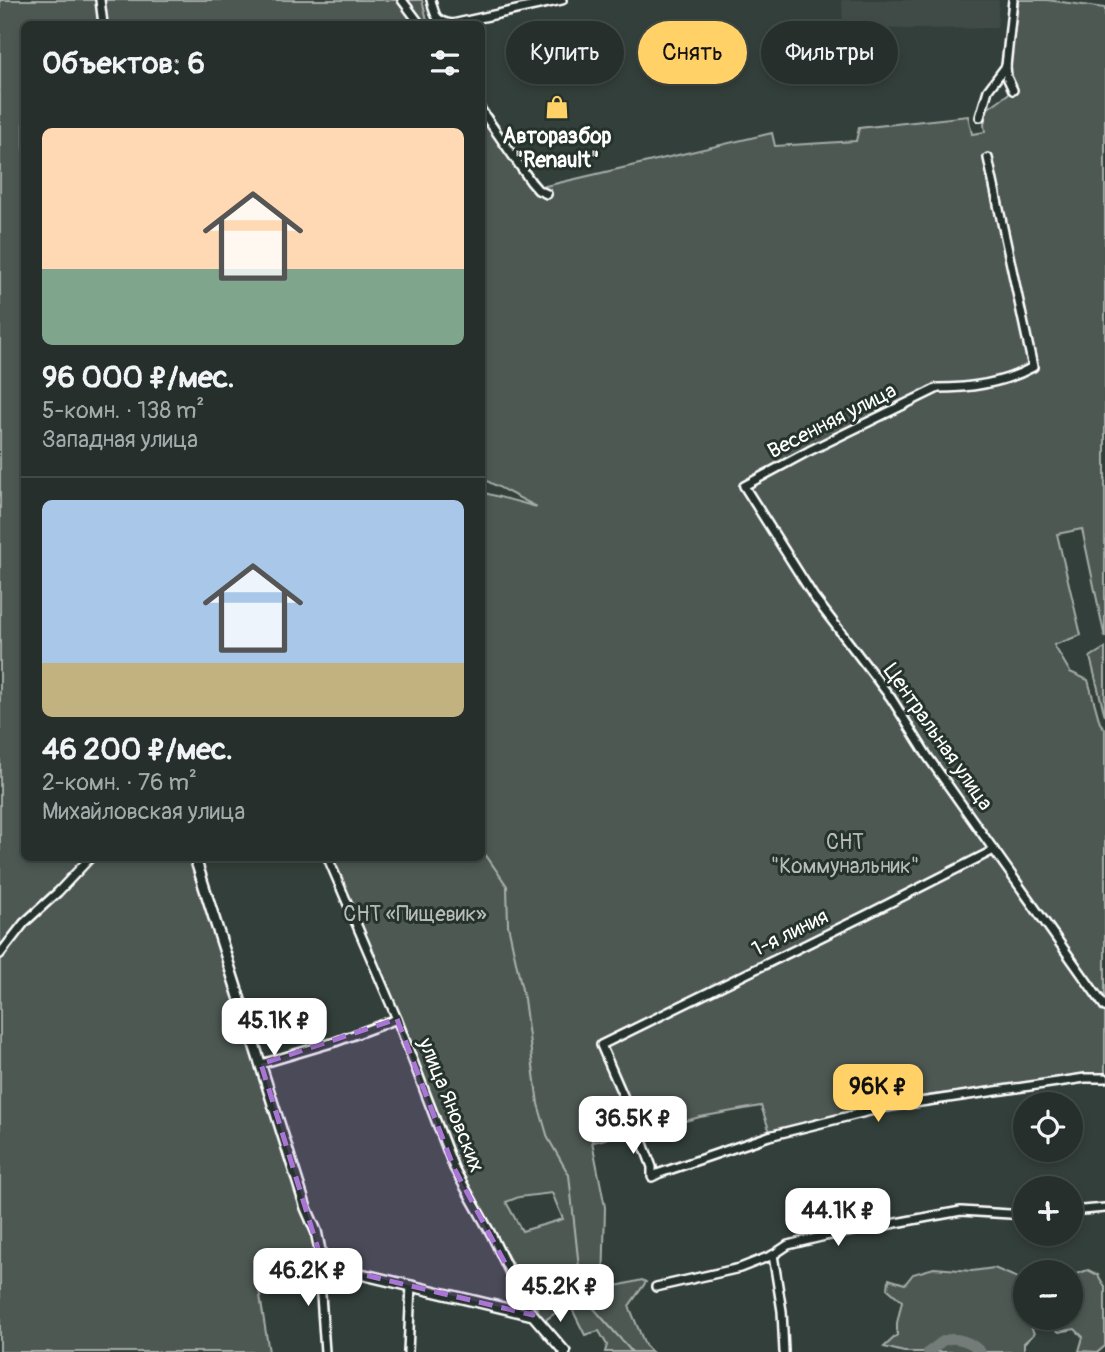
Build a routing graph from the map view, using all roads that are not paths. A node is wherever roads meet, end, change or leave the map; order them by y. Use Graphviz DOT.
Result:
graph roads {
  1 [pos="100,0"];
  2 [pos="402,0"];
  3 [pos="431,0"];
  4 [pos="562,0"];
  5 [pos="1013,0"];
  6 [pos="103,21"];
  7 [pos="418,21"];
  8 [pos="441,21"];
  9 [pos="466,21"];
  10 [pos="1006,66"];
  11 [pos="1013,90"];
  12 [pos="485,116"];
  13 [pos="980,117"];
  14 [pos="988,158"];
  15 [pos="547,194"];
  16 [pos="744,486"];
  17 [pos="994,850"];
  18 [pos="86,861"];
  19 [pos="196,861"];
  20 [pos="329,861"];
  21 [pos="0,954"];
  22 [pos="1105,1007"];
  23 [pos="397,1019"];
  24 [pos="261,1064"];
  25 [pos="1105,1078"];
  26 [pos="1105,1208"];
  27 [pos="1083,1210"];
  28 [pos="1013,1214"];
  29 [pos="773,1255"];
  30 [pos="323,1265"];
  31 [pos="411,1285"];
  32 [pos="656,1287"];
  33 [pos="533,1315"];
  34 [pos="325,1352"];
  35 [pos="408,1352"];
  36 [pos="565,1352"];
  37 [pos="784,1352"];
  1 -- 6 [label="street"];
  2 -- 7 [label="street"];
  3 -- 8 [label="street"];
  4 -- 9 [label="street"];
  5 -- 10 [label="street"];
  10 -- 11 [label="street"];
  10 -- 13 [label="street"];
  12 -- 15 [label="street"];
  14 -- 16 [label="street, Весенняя улица"];
  16 -- 17 [label="street, Центральная улица"];
  17 -- 22 [label="street, Центральная улица"];
  17 -- 25 [label="street, 1-я линия"];
  18 -- 21 [label="street"];
  19 -- 24 [label="street"];
  20 -- 23 [label="street, улица Яновских"];
  23 -- 24 [label="street"];
  23 -- 33 [label="street, улица Яновских"];
  24 -- 30 [label="street"];
  26 -- 27 [label="street"];
  28 -- 29 [label="street"];
  29 -- 32 [label="street"];
  29 -- 37 [label="street"];
  30 -- 31 [label="street"];
  30 -- 34 [label="street"];
  31 -- 33 [label="street"];
  31 -- 35 [label="street"];
  33 -- 36 [label="street, улица Яновских"];
}
